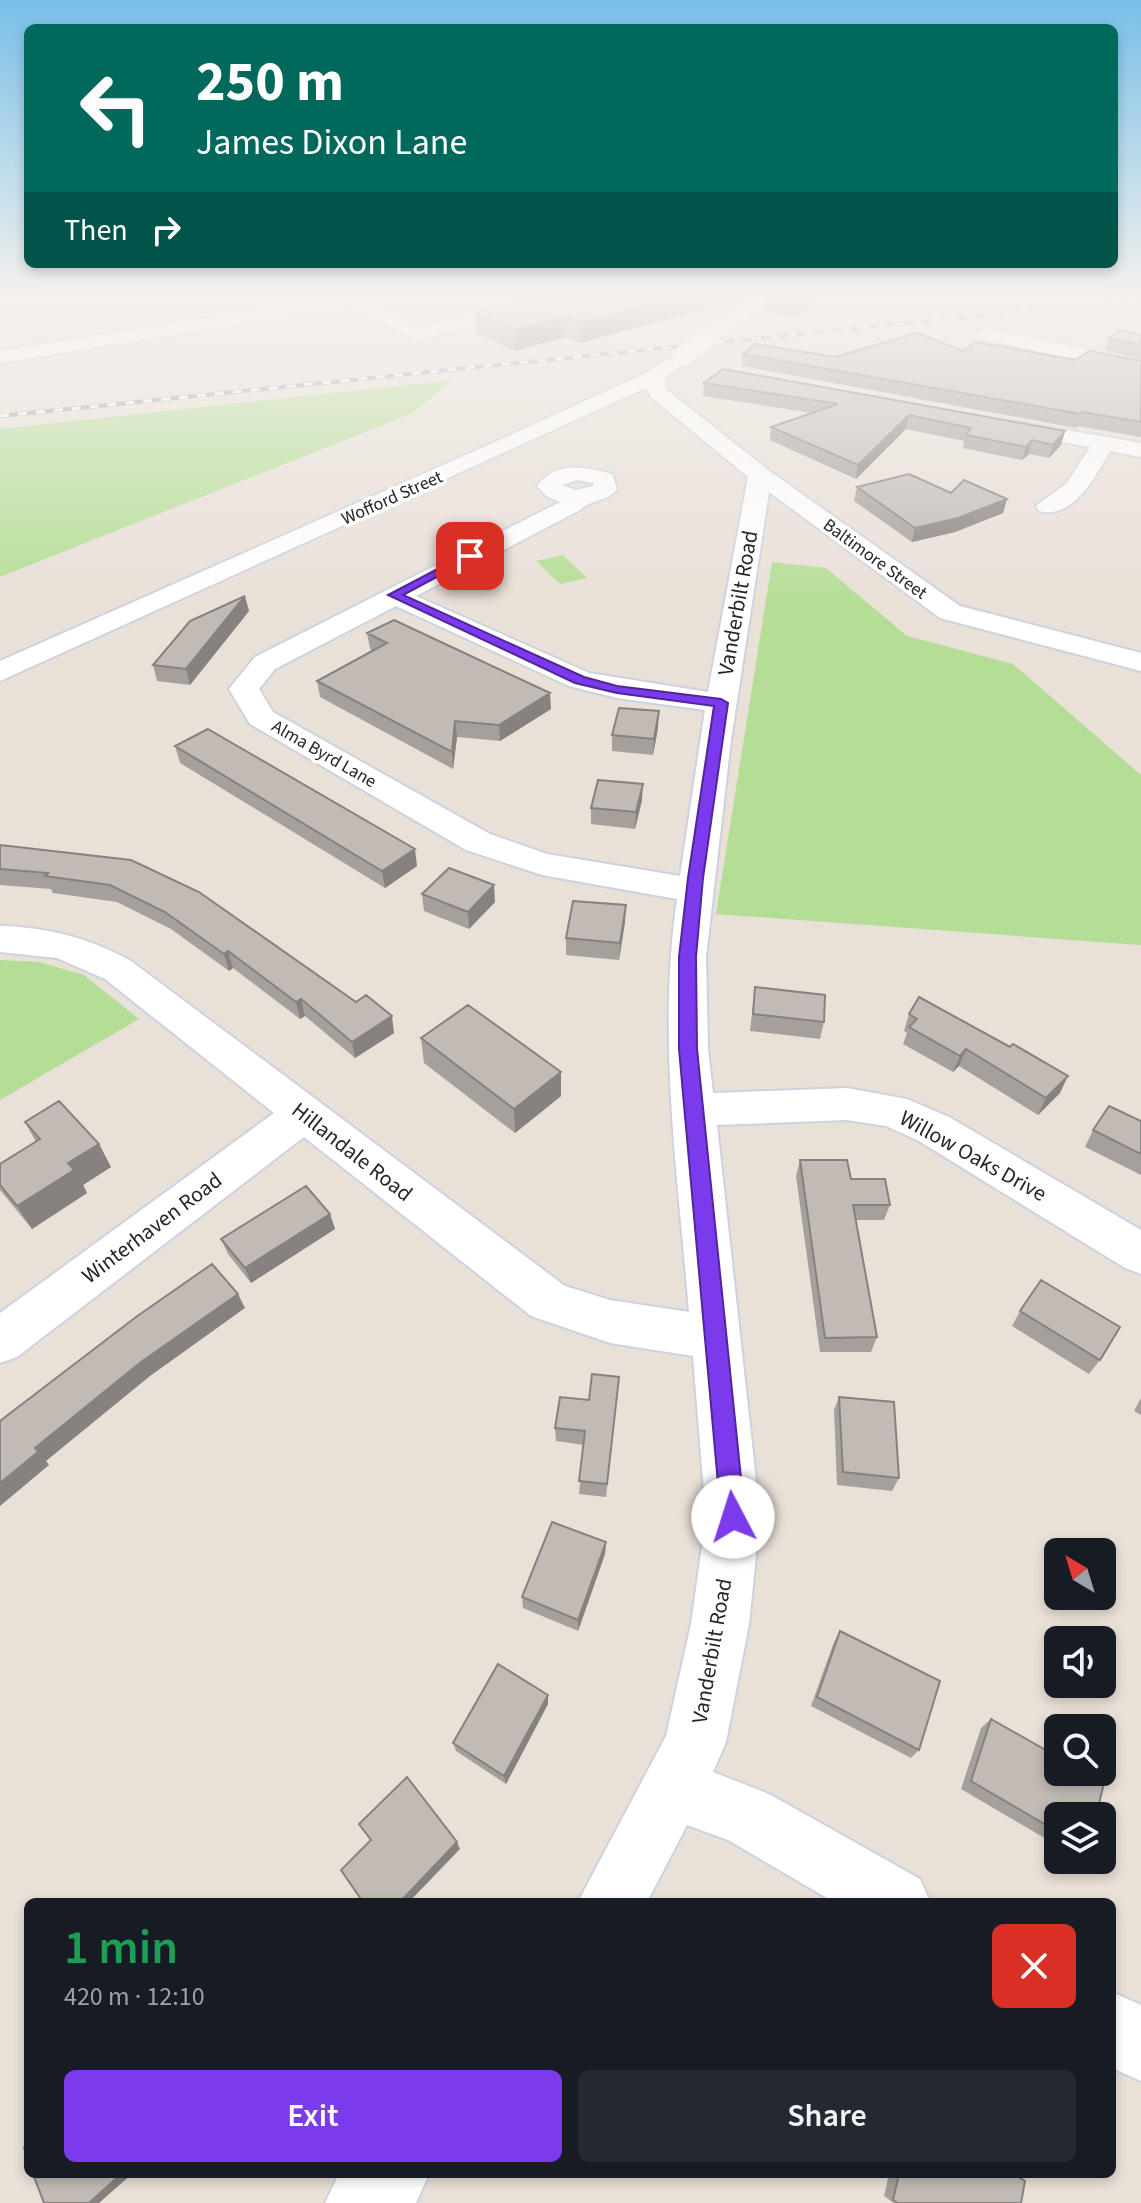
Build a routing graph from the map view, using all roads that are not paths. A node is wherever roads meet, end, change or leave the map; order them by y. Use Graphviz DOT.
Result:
graph roads {
  1 [pos="603,400"];
  2 [pos="666,400"];
  3 [pos="985,421"];
  4 [pos="1104,443"];
  5 [pos="1141,450"];
  6 [pos="760,475"];
  7 [pos="580,497"];
  8 [pos="1048,506"];
  9 [pos="393,595"];
  10 [pos="1141,662"];
  11 [pos="0,672"];
  12 [pos="721,703"];
  13 [pos="694,890"];
  14 [pos="0,939"];
  15 [pos="695,1110"];
  16 [pos="304,1114"];
  17 [pos="1141,1254"];
  18 [pos="716,1337"];
  19 [pos="0,1341"];
  20 [pos="673,1788"];
  21 [pos="613,1898"];
  22 [pos="890,1898"];
  23 [pos="1116,2030"];
  24 [pos="1141,2046"];
  25 [pos="388,2178"];
  26 [pos="363,2203"];
  1 -- 11 [label="street, Wofford Street"];
  2 -- 6 [label="street, Baltimore Street"];
  3 -- 4 [label="street"];
  4 -- 5 [label="street"];
  4 -- 8 [label="street"];
  6 -- 10 [label="street, Baltimore Street"];
  6 -- 12 [label="street, Vanderbilt Road"];
  7 -- 9 [label="street, Alma Byrd Lane"];
  9 -- 12 [label="street"];
  9 -- 13 [label="street, Alma Byrd Lane"];
  12 -- 13 [label="street, Vanderbilt Road"];
  13 -- 15 [label="street, Vanderbilt Road"];
  14 -- 16 [label="street, Hillandale Road"];
  15 -- 17 [label="street, Willow Oaks Drive"];
  15 -- 18 [label="street, Vanderbilt Road"];
  16 -- 18 [label="street, Hillandale Road"];
  16 -- 19 [label="street, Winterhaven Road"];
  18 -- 20 [label="street, Vanderbilt Road"];
  20 -- 21 [label="street, Vanderbilt Road"];
  20 -- 22 [label="street"];
  23 -- 24 [label="street"];
  25 -- 26 [label="street"];
}
